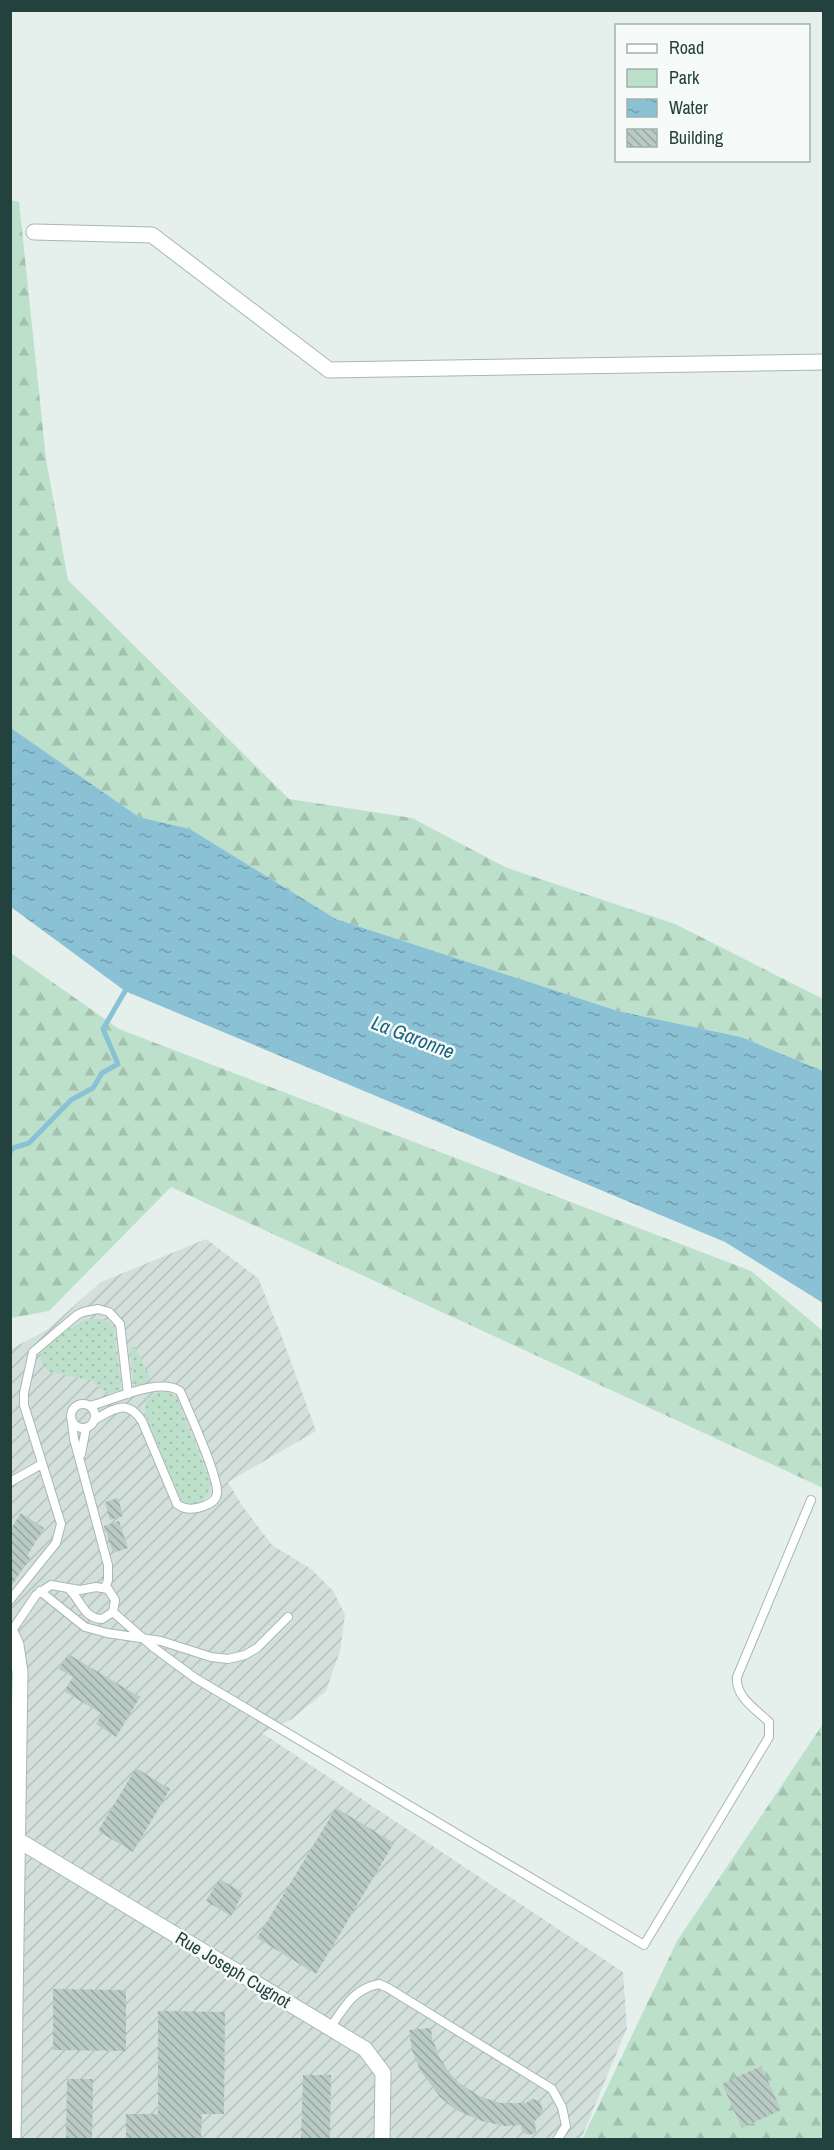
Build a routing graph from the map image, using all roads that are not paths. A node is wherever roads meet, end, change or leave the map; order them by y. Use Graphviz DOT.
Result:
graph roads {
  1 [pos="34,232"];
  2 [pos="824,362"];
  3 [pos="128,1394"];
  4 [pos="90,1406"];
  5 [pos="94,1420"];
  6 [pos="72,1422"];
  7 [pos="86,1428"];
  8 [pos="81,1458"];
  9 [pos="42,1464"];
  10 [pos="10,1482"];
  11 [pos="811,1500"];
  12 [pos="105,1588"];
  13 [pos="69,1589"];
  14 [pos="40,1591"];
  15 [pos="10,1600"];
  16 [pos="113,1612"];
  17 [pos="288,1617"];
  18 [pos="11,1632"];
  19 [pos="142,1638"];
  20 [pos="18,1840"];
  21 [pos="330,2028"];
  22 [pos="13,2139"];
  23 [pos="382,2139"];
  24 [pos="556,2139"];
  1 -- 2 [label="street"];
  3 -- 4 [label="lane"];
  3 -- 5 [label="lane"];
  3 -- 9 [label="lane"];
  4 -- 5 [label="lane"];
  4 -- 6 [label="lane"];
  5 -- 7 [label="lane"];
  6 -- 7 [label="lane"];
  6 -- 8 [label="lane"];
  7 -- 8 [label="lane"];
  8 -- 12 [label="lane"];
  9 -- 10 [label="lane"];
  9 -- 15 [label="lane"];
  11 -- 19 [label="lane"];
  12 -- 13 [label="lane"];
  12 -- 16 [label="lane"];
  13 -- 14 [label="lane"];
  13 -- 16 [label="lane"];
  14 -- 18 [label="lane"];
  14 -- 19 [label="lane"];
  16 -- 19 [label="lane"];
  17 -- 19 [label="lane"];
  18 -- 20 [label="street"];
  20 -- 21 [label="street, Rue Joseph Cugnot"];
  20 -- 22 [label="street"];
  21 -- 23 [label="street, Rue Joseph Cugnot"];
  21 -- 24 [label="lane"];
}
